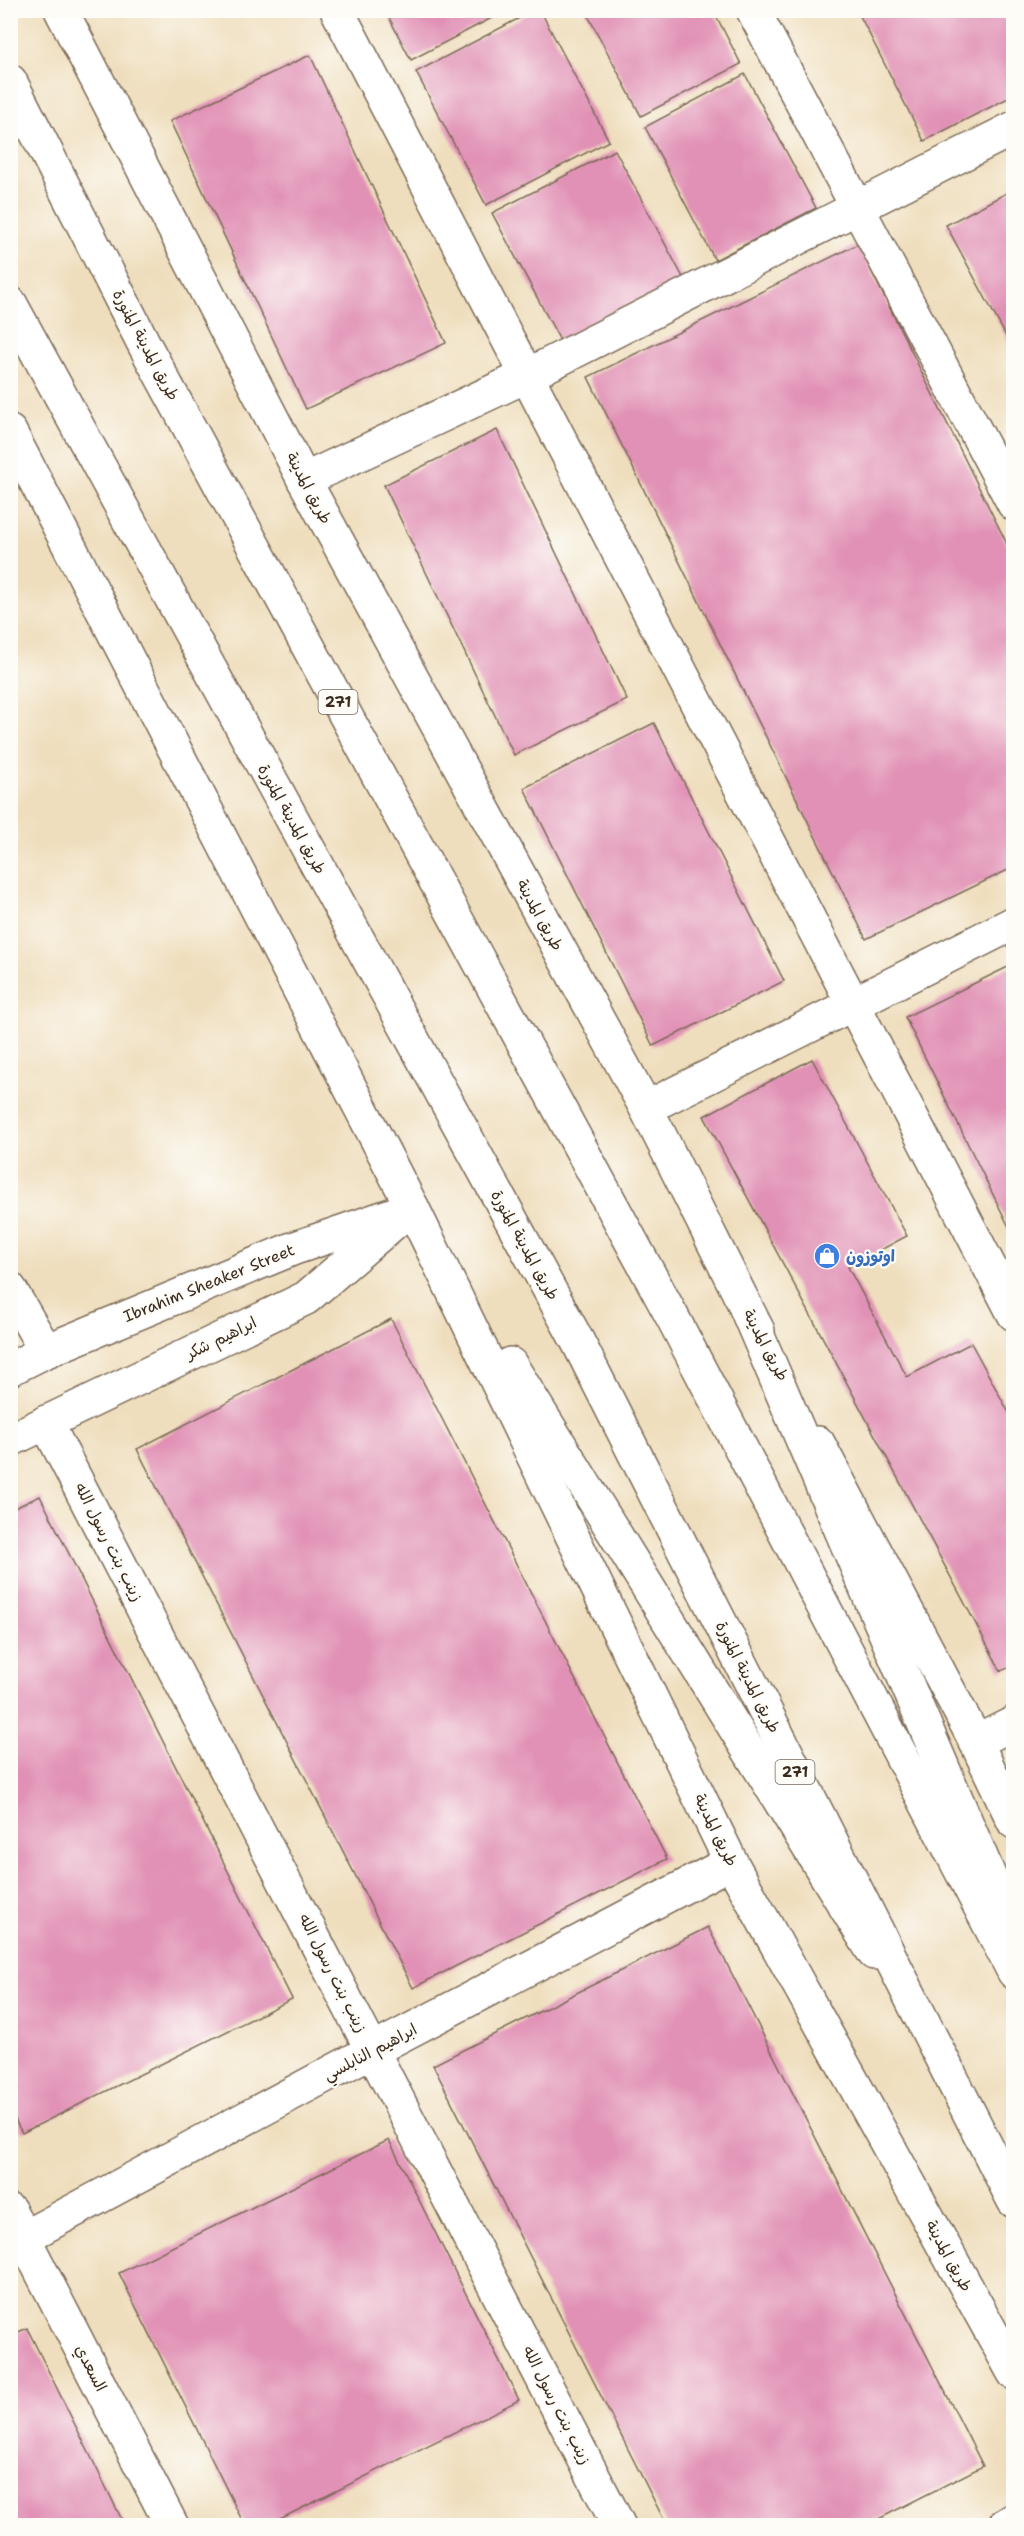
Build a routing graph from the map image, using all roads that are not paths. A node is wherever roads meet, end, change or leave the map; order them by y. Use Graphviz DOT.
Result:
graph roads {
  1 [pos="61,10"];
  2 [pos="337,10"];
  3 [pos="753,10"];
  4 [pos="10,81"];
  5 [pos="1014,128"];
  6 [pos="857,207"];
  7 [pos="10,303"];
  8 [pos="526,376"];
  9 [pos="10,432"];
  10 [pos="304,480"];
  11 [pos="1014,504"];
  12 [pos="1014,923"];
  13 [pos="854,1005"];
  14 [pos="645,1108"];
  15 [pos="412,1207"];
  16 [pos="10,1289"];
  17 [pos="745,1306"];
  18 [pos="1014,1314"];
  19 [pos="46,1351"];
  20 [pos="10,1369"];
  21 [pos="46,1422"];
  22 [pos="10,1440"];
  23 [pos="1014,1723"];
  24 [pos="976,1742"];
  25 [pos="1014,1822"];
  26 [pos="731,1862"];
  27 [pos="1014,1933"];
  28 [pos="1014,1972"];
  29 [pos="373,2050"];
  30 [pos="946,2071"];
  31 [pos="1014,2201"];
  32 [pos="15,2231"];
  33 [pos="1014,2373"];
  34 [pos="1014,2520"];
  35 [pos="172,2526"];
  36 [pos="619,2526"];
  37 [pos="1004,2526"];
  1 -- 10 [label="main road, طريق المدينة"];
  2 -- 8 [label="main road"];
  3 -- 6 [label="main road"];
  4 -- 28 [label="main road, طريق المدينة المنورة / 271"];
  5 -- 6 [label="main road"];
  6 -- 8 [label="main road"];
  6 -- 11 [label="main road"];
  7 -- 30 [label="main road, طريق المدينة المنورة / 271"];
  8 -- 10 [label="main road"];
  8 -- 13 [label="main road"];
  9 -- 15 [label="main road, طريق المدينة"];
  10 -- 14 [label="main road, طريق المدينة"];
  12 -- 13 [label="main road"];
  13 -- 14 [label="main road"];
  13 -- 18 [label="main road"];
  14 -- 17 [label="main road, طريق المدينة"];
  15 -- 19 [label="main road, Ibrahim Sheaker Street"];
  15 -- 21 [label="main road, ابراهيم شكر"];
  15 -- 26 [label="main road, طريق المدينة"];
  15 -- 30 [label="main road, طريق المدينة"];
  16 -- 19 [label="main road"];
  17 -- 24 [label="main road, طريق المدينة"];
  17 -- 27 [label="main road"];
  19 -- 20 [label="main road, Ibrahim Sheaker Street"];
  21 -- 22 [label="main road, ابراهيم شكر"];
  21 -- 29 [label="main road, زينب بنت رسول الله"];
  23 -- 24 [label="main road"];
  24 -- 25 [label="main road, طريق المدينة"];
  26 -- 29 [label="main road, ابراهيم النابلسي"];
  26 -- 33 [label="main road, طريق المدينة"];
  29 -- 32 [label="main road, ابراهيم النابلسي"];
  29 -- 36 [label="main road, زينب بنت رسول الله"];
  30 -- 31 [label="main road, طريق المدينة المنورة / 271"];
  32 -- 35 [label="main road, السعدي"];
  34 -- 37 [label="main road"];
}
